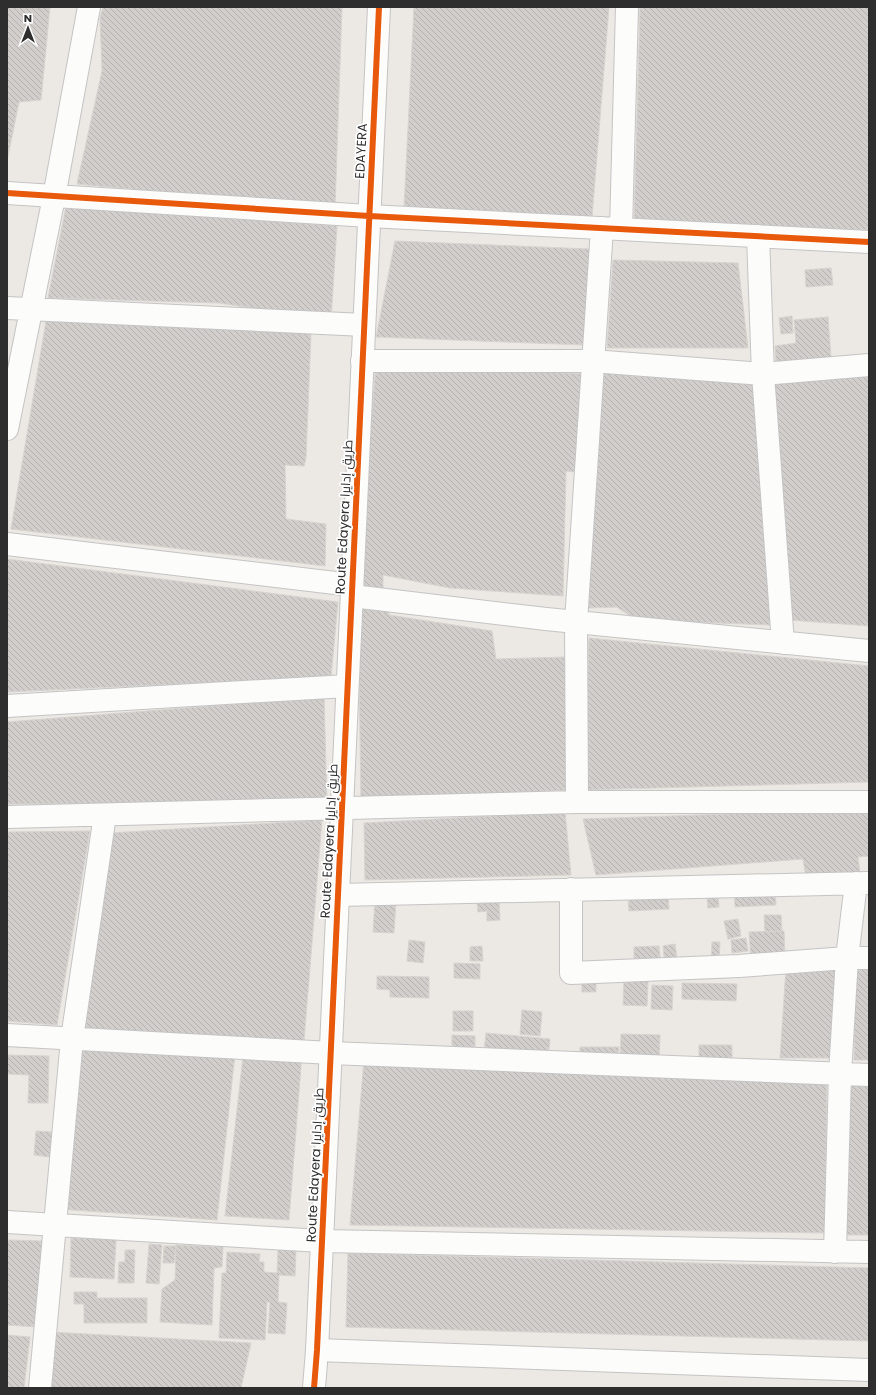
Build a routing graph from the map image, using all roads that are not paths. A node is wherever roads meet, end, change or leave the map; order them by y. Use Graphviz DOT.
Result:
graph roads {
  1 [pos="89,7"];
  2 [pos="379,7"];
  3 [pos="627,7"];
  4 [pos="7,194"];
  5 [pos="54,197"];
  6 [pos="369,216"];
  7 [pos="611,228"];
  8 [pos="758,236"];
  9 [pos="869,242"];
  10 [pos="7,308"];
  11 [pos="31,309"];
  12 [pos="364,324"];
  13 [pos="362,361"];
  14 [pos="592,361"];
  15 [pos="869,365"];
  16 [pos="763,374"];
  17 [pos="7,429"];
  18 [pos="7,544"];
  19 [pos="352,591"];
  20 [pos="576,622"];
  21 [pos="783,643"];
  22 [pos="869,651"];
  23 [pos="347,686"];
  24 [pos="7,706"];
  25 [pos="577,802"];
  26 [pos="869,802"];
  27 [pos="342,809"];
  28 [pos="105,815"];
  29 [pos="7,816"];
  30 [pos="863,883"];
  31 [pos="572,889"];
  32 [pos="338,895"];
  33 [pos="848,958"];
  34 [pos="869,958"];
  35 [pos="7,1035"];
  36 [pos="72,1039"];
  37 [pos="331,1054"];
  38 [pos="840,1074"];
  39 [pos="869,1075"];
  40 [pos="7,1222"];
  41 [pos="56,1225"];
  42 [pos="322,1241"];
  43 [pos="835,1252"];
  44 [pos="869,1252"];
  45 [pos="317,1350"];
  46 [pos="869,1370"];
  47 [pos="40,1388"];
  48 [pos="314,1388"];
  1 -- 5 [label="street"];
  2 -- 6 [label="street, EDAYERA"];
  3 -- 7 [label="street"];
  4 -- 5 [label="street"];
  5 -- 6 [label="street"];
  5 -- 11 [label="street"];
  6 -- 7 [label="street"];
  6 -- 12 [label="street, EDAYERA"];
  7 -- 8 [label="street"];
  7 -- 14 [label="street"];
  8 -- 9 [label="street"];
  8 -- 16 [label="street"];
  10 -- 11 [label="street"];
  11 -- 12 [label="street"];
  11 -- 17 [label="street"];
  12 -- 13 [label="street, Route Edayera طريق إدايرا"];
  13 -- 14 [label="street"];
  13 -- 19 [label="street, Route Edayera طريق إدايرا"];
  14 -- 16 [label="street"];
  14 -- 20 [label="street"];
  15 -- 16 [label="street"];
  16 -- 21 [label="street"];
  18 -- 19 [label="street"];
  19 -- 20 [label="street"];
  19 -- 23 [label="street, Route Edayera طريق إدايرا"];
  20 -- 21 [label="street"];
  20 -- 25 [label="street"];
  21 -- 22 [label="street"];
  23 -- 24 [label="street"];
  23 -- 27 [label="street, Route Edayera طريق إدايرا"];
  25 -- 26 [label="street"];
  25 -- 27 [label="street"];
  27 -- 28 [label="street"];
  27 -- 32 [label="street, Route Edayera طريق إدايرا"];
  28 -- 29 [label="street"];
  28 -- 36 [label="street"];
  30 -- 31 [label="street"];
  30 -- 33 [label="street"];
  31 -- 32 [label="street"];
  31 -- 33 [label="street"];
  32 -- 37 [label="street, Route Edayera طريق إدايرا"];
  33 -- 34 [label="street"];
  33 -- 38 [label="street"];
  35 -- 36 [label="street"];
  36 -- 37 [label="street"];
  36 -- 41 [label="street"];
  37 -- 38 [label="street"];
  37 -- 42 [label="street, Route Edayera طريق إدايرا"];
  38 -- 39 [label="street"];
  38 -- 43 [label="street"];
  40 -- 41 [label="street"];
  41 -- 42 [label="street"];
  41 -- 47 [label="street"];
  42 -- 43 [label="street"];
  42 -- 45 [label="street, Route Edayera طريق إدايرا"];
  43 -- 44 [label="street"];
  45 -- 46 [label="street"];
  45 -- 48 [label="street, Route Edayera طريق إدايرا"];
}
